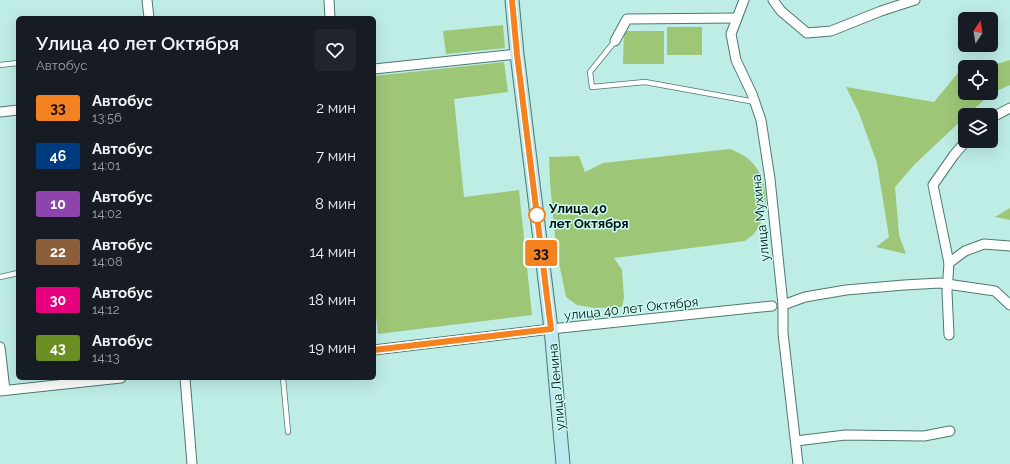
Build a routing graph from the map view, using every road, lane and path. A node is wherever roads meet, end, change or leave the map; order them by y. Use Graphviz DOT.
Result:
graph roads {
  1 [pos="147,0"];
  2 [pos="329,0"];
  3 [pos="512,0"];
  4 [pos="744,0"];
  5 [pos="774,0"];
  6 [pos="914,0"];
  7 [pos="149,16"];
  8 [pos="330,16"];
  9 [pos="737,18"];
  10 [pos="615,41"];
  11 [pos="517,54"];
  12 [pos="16,64"];
  13 [pos="0,65"];
  14 [pos="376,69"];
  15 [pos="755,102"];
  16 [pos="1010,108"];
  17 [pos="16,110"];
  18 [pos="0,112"];
  19 [pos="998,114"];
  20 [pos="960,148"];
  21 [pos="1010,246"];
  22 [pos="949,263"];
  23 [pos="16,273"];
  24 [pos="0,277"];
  25 [pos="947,284"];
  26 [pos="783,305"];
  27 [pos="1010,305"];
  28 [pos="772,306"];
  29 [pos="551,329"];
  30 [pos="949,335"];
  31 [pos="0,347"];
  32 [pos="376,350"];
  33 [pos="98,380"];
  34 [pos="185,380"];
  35 [pos="283,380"];
  36 [pos="2,391"];
  37 [pos="288,432"];
  38 [pos="950,432"];
  39 [pos="796,441"];
  40 [pos="192,464"];
  41 [pos="563,464"];
  42 [pos="798,464"];
  1 -- 7 [label="street"];
  2 -- 8 [label="street"];
  3 -- 11 [label="main road, улица Ленина"];
  4 -- 9 [label="street, улица Мухина"];
  5 -- 6 [label="street"];
  9 -- 10 [label="street"];
  9 -- 15 [label="street, улица Мухина"];
  10 -- 15 [label="lane"];
  11 -- 14 [label="street"];
  11 -- 29 [label="main road, улица Ленина"];
  12 -- 13 [label="lane"];
  15 -- 26 [label="street, улица Мухина"];
  16 -- 19 [label="street"];
  17 -- 18 [label="street"];
  20 -- 22 [label="street"];
  21 -- 22 [label="street"];
  22 -- 25 [label="street"];
  23 -- 24 [label="lane"];
  25 -- 26 [label="street"];
  25 -- 27 [label="street"];
  25 -- 30 [label="street"];
  26 -- 39 [label="street, улица Мухина"];
  28 -- 29 [label="street, улица 40 лет Октября"];
  29 -- 32 [label="street, улица 40 лет Октября"];
  29 -- 41 [label="main road, улица Ленина"];
  31 -- 36 [label="street"];
  33 -- 36 [label="street"];
  34 -- 40 [label="street"];
  35 -- 37 [label="lane"];
  38 -- 39 [label="street"];
  39 -- 42 [label="street, улица Мухина"];
}
